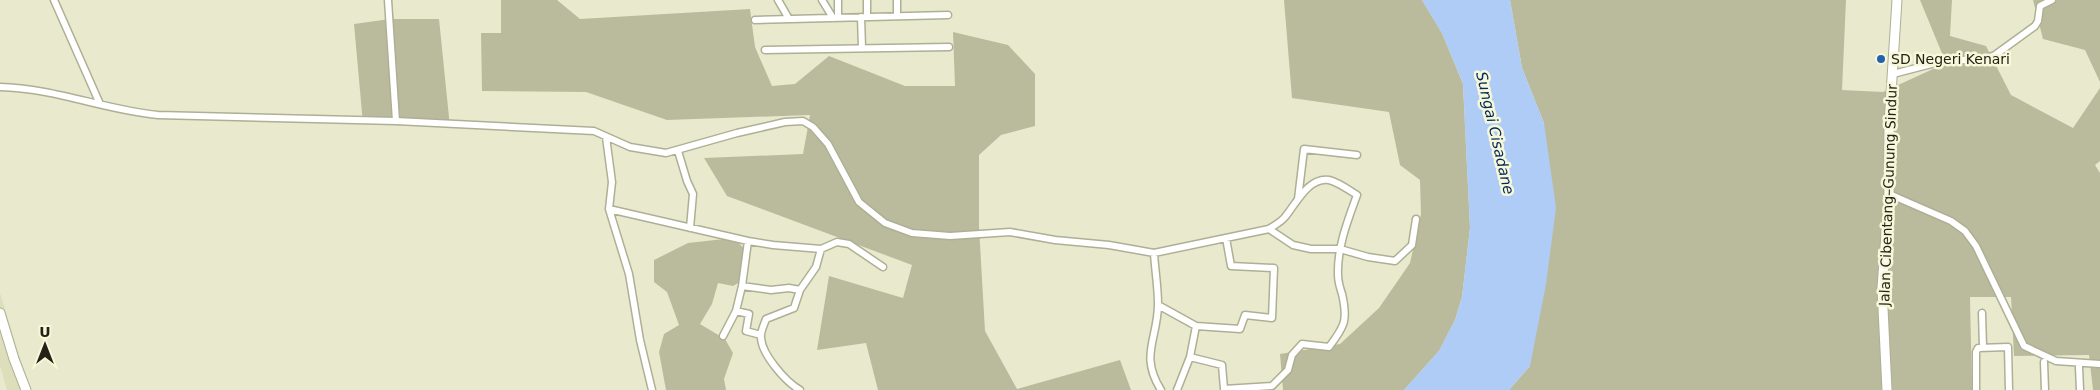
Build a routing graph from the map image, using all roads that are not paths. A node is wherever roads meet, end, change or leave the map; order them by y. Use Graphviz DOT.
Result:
graph roads {
  1 [pos="54,0"];
  2 [pos="388,0"];
  3 [pos="778,0"];
  4 [pos="822,0"];
  5 [pos="838,0"];
  6 [pos="867,0"];
  7 [pos="897,0"];
  8 [pos="1898,0"];
  9 [pos="2052,0"];
  10 [pos="2039,3"];
  11 [pos="948,15"];
  12 [pos="897,16"];
  13 [pos="864,17"];
  14 [pos="836,18"];
  15 [pos="789,19"];
  16 [pos="755,20"];
  17 [pos="948,47"];
  18 [pos="862,48"];
  19 [pos="765,50"];
  20 [pos="1893,74"];
  21 [pos="0,87"];
  22 [pos="100,104"];
  23 [pos="396,121"];
  24 [pos="606,136"];
  25 [pos="678,151"];
  26 [pos="1358,155"];
  27 [pos="1889,194"];
  28 [pos="1298,200"];
  29 [pos="609,209"];
  30 [pos="1416,220"];
  31 [pos="690,228"];
  32 [pos="1269,229"];
  33 [pos="1226,238"];
  34 [pos="748,241"];
  35 [pos="821,249"];
  36 [pos="1340,249"];
  37 [pos="1154,253"];
  38 [pos="883,267"];
  39 [pos="742,286"];
  40 [pos="800,290"];
  41 [pos="1158,304"];
  42 [pos="736,311"];
  43 [pos="0,313"];
  44 [pos="1982,313"];
  45 [pos="1196,326"];
  46 [pos="760,335"];
  47 [pos="724,336"];
  48 [pos="1984,347"];
  49 [pos="1190,357"];
  50 [pos="2044,362"];
  51 [pos="2100,364"];
  52 [pos="2079,367"];
  53 [pos="26,390"];
  54 [pos="652,390"];
  55 [pos="800,390"];
  56 [pos="1160,390"];
  57 [pos="1177,390"];
  58 [pos="1887,390"];
  59 [pos="1976,390"];
  60 [pos="2009,390"];
  61 [pos="2045,390"];
  62 [pos="2080,390"];
  1 -- 22 [label="street"];
  2 -- 23 [label="street"];
  3 -- 15 [label="street"];
  4 -- 14 [label="street"];
  5 -- 14 [label="street"];
  6 -- 13 [label="street"];
  7 -- 12 [label="street"];
  8 -- 20 [label="street, Jalan Cibentang–Gunung Sindur"];
  9 -- 10 [label="street"];
  10 -- 20 [label="street"];
  11 -- 12 [label="street"];
  12 -- 13 [label="street"];
  13 -- 14 [label="street"];
  13 -- 18 [label="street"];
  14 -- 15 [label="street"];
  15 -- 16 [label="street"];
  17 -- 18 [label="street"];
  18 -- 19 [label="street"];
  20 -- 27 [label="street, Jalan Cibentang–Gunung Sindur"];
  21 -- 22 [label="street"];
  22 -- 23 [label="street"];
  23 -- 24 [label="street"];
  24 -- 25 [label="street"];
  24 -- 29 [label="street"];
  25 -- 31 [label="street"];
  25 -- 37 [label="street"];
  26 -- 28 [label="street"];
  27 -- 51 [label="street"];
  27 -- 58 [label="street, Jalan Cibentang–Gunung Sindur"];
  28 -- 32 [label="street"];
  28 -- 36 [label="street"];
  29 -- 31 [label="street"];
  29 -- 54 [label="street"];
  30 -- 36 [label="street"];
  31 -- 34 [label="street"];
  32 -- 33 [label="street"];
  32 -- 36 [label="street"];
  33 -- 37 [label="street"];
  33 -- 45 [label="street"];
  34 -- 35 [label="street"];
  34 -- 39 [label="street"];
  35 -- 38 [label="street"];
  35 -- 40 [label="street"];
  36 -- 49 [label="street"];
  37 -- 41 [label="street"];
  39 -- 40 [label="street"];
  39 -- 42 [label="street"];
  40 -- 46 [label="street"];
  41 -- 45 [label="street"];
  41 -- 56 [label="street"];
  42 -- 46 [label="street"];
  42 -- 47 [label="street"];
  43 -- 53 [label="street"];
  44 -- 48 [label="street"];
  45 -- 49 [label="street"];
  46 -- 55 [label="street"];
  48 -- 59 [label="street"];
  48 -- 60 [label="street"];
  49 -- 57 [label="street"];
  50 -- 61 [label="street"];
  52 -- 62 [label="street"];
}
